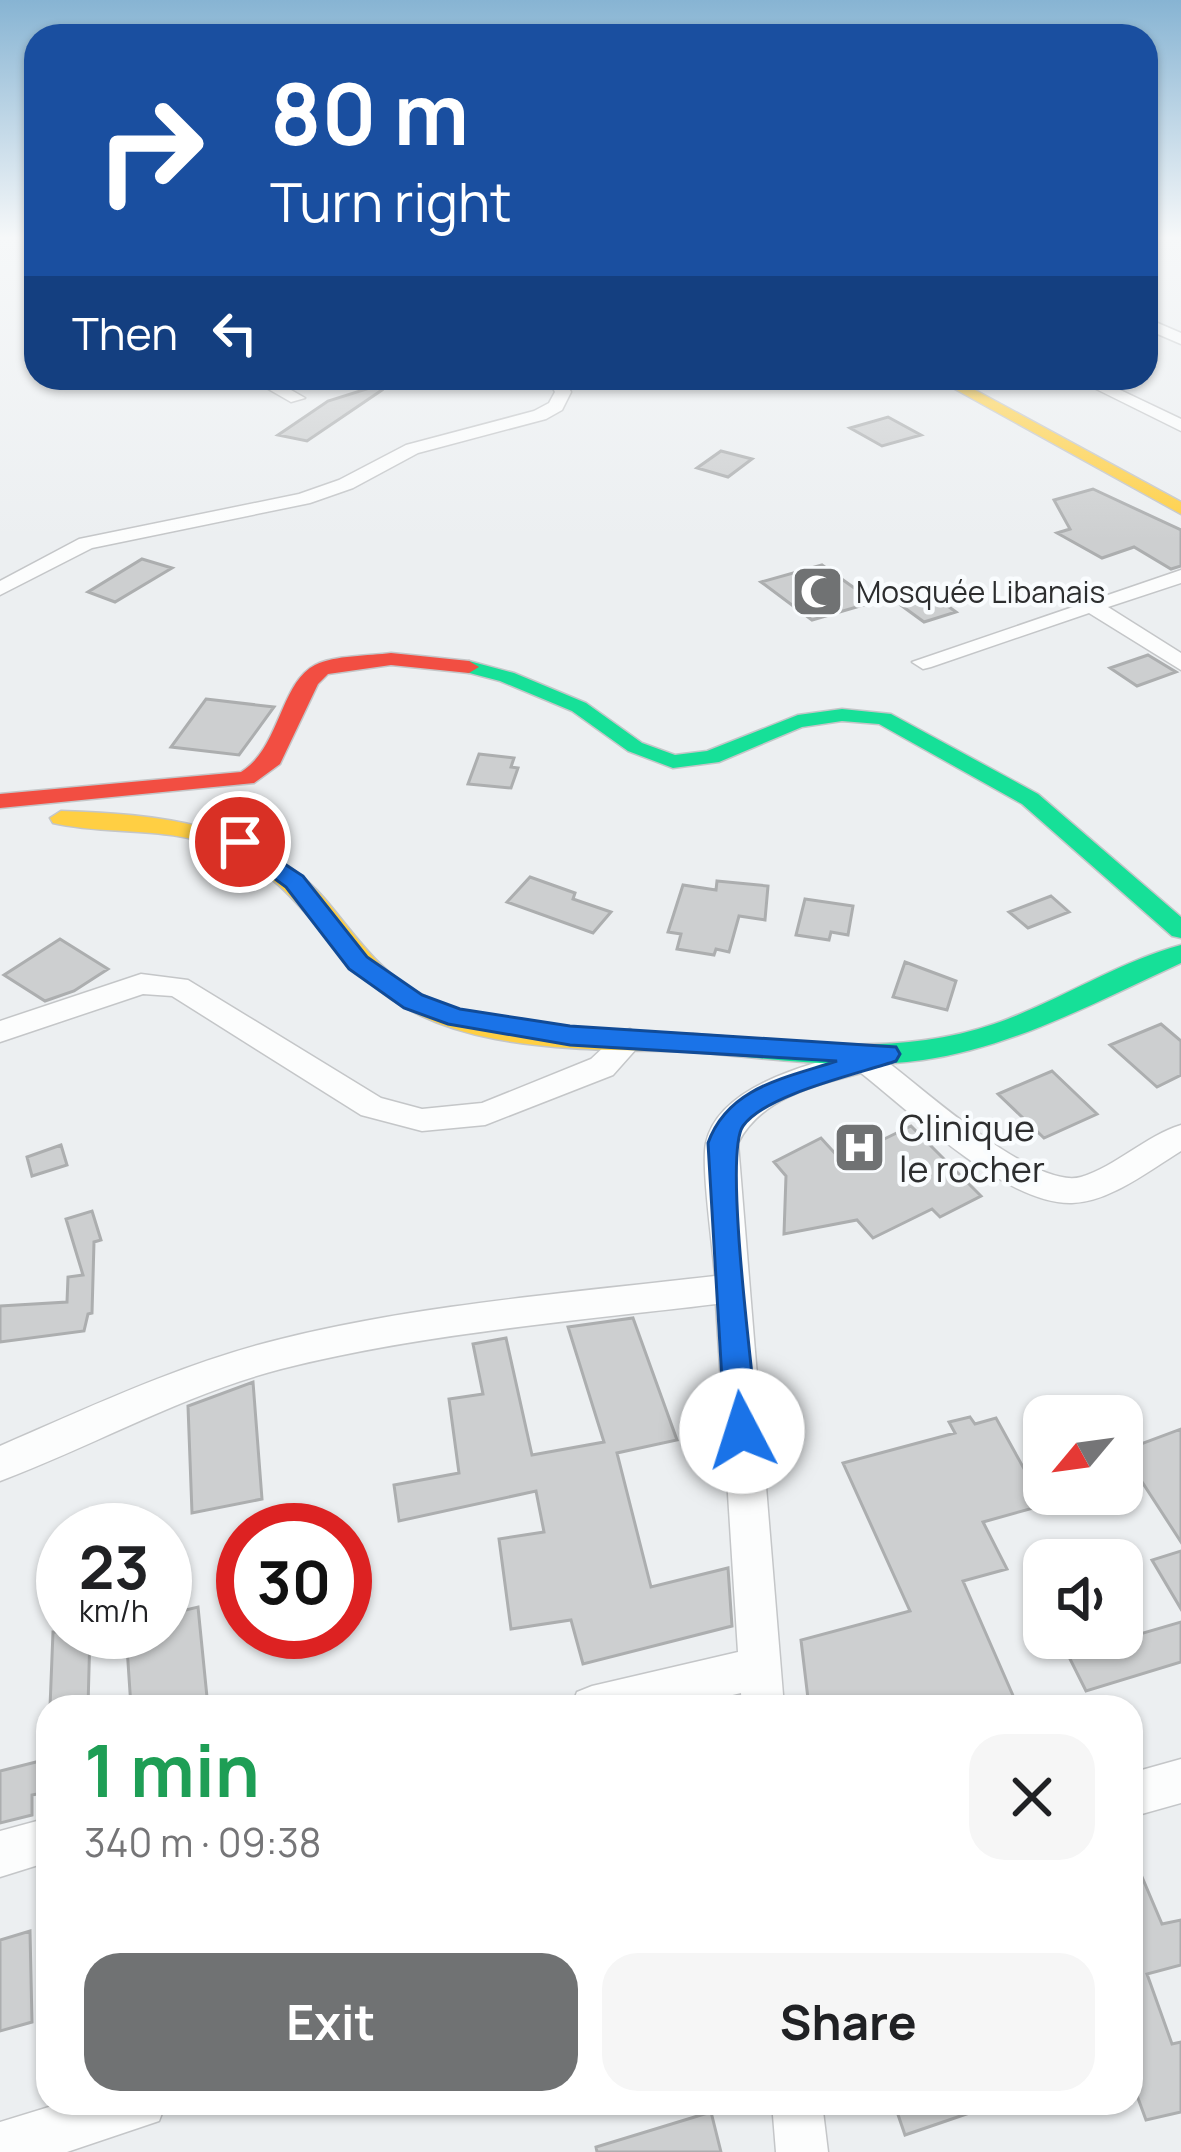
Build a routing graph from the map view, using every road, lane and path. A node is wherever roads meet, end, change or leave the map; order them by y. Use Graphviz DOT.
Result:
graph roads {
  1 [pos="281,390"];
  2 [pos="562,390"];
  3 [pos="964,390"];
  4 [pos="1107,390"];
  5 [pos="297,398"];
  6 [pos="1181,426"];
  7 [pos="1181,509"];
  8 [pos="1181,576"];
  9 [pos="0,589"];
  10 [pos="1091,605"];
  11 [pos="923,662"];
  12 [pos="1181,663"];
  13 [pos="0,800"];
  14 [pos="0,822"];
  15 [pos="1181,930"];
  16 [pos="1181,952"];
  17 [pos="0,1032"];
  18 [pos="630,1040"];
  19 [pos="876,1058"];
  20 [pos="1181,1137"];
  21 [pos="730,1288"];
  22 [pos="0,1464"];
  23 [pos="761,1688"];
  24 [pos="699,1695"];
  25 [pos="1181,1781"];
  26 [pos="1143,1792"];
  27 [pos="36,1844"];
  28 [pos="0,1855"];
  29 [pos="104,2115"];
  30 [pos="798,2115"];
  31 [pos="0,2149"];
  32 [pos="802,2152"];
  1 -- 5 [label="street"];
  2 -- 9 [label="street"];
  3 -- 7 [label="street"];
  4 -- 6 [label="street"];
  8 -- 10 [label="street"];
  10 -- 11 [label="street"];
  10 -- 12 [label="street"];
  13 -- 15 [label="street"];
  14 -- 18 [label="street"];
  16 -- 19 [label="street"];
  17 -- 18 [label="street"];
  18 -- 19 [label="street"];
  19 -- 20 [label="street"];
  19 -- 21 [label="street"];
  21 -- 22 [label="street"];
  21 -- 23 [label="street"];
  23 -- 24 [label="street"];
  25 -- 26 [label="street"];
  27 -- 28 [label="street"];
  29 -- 31 [label="street"];
  30 -- 32 [label="street"];
}
